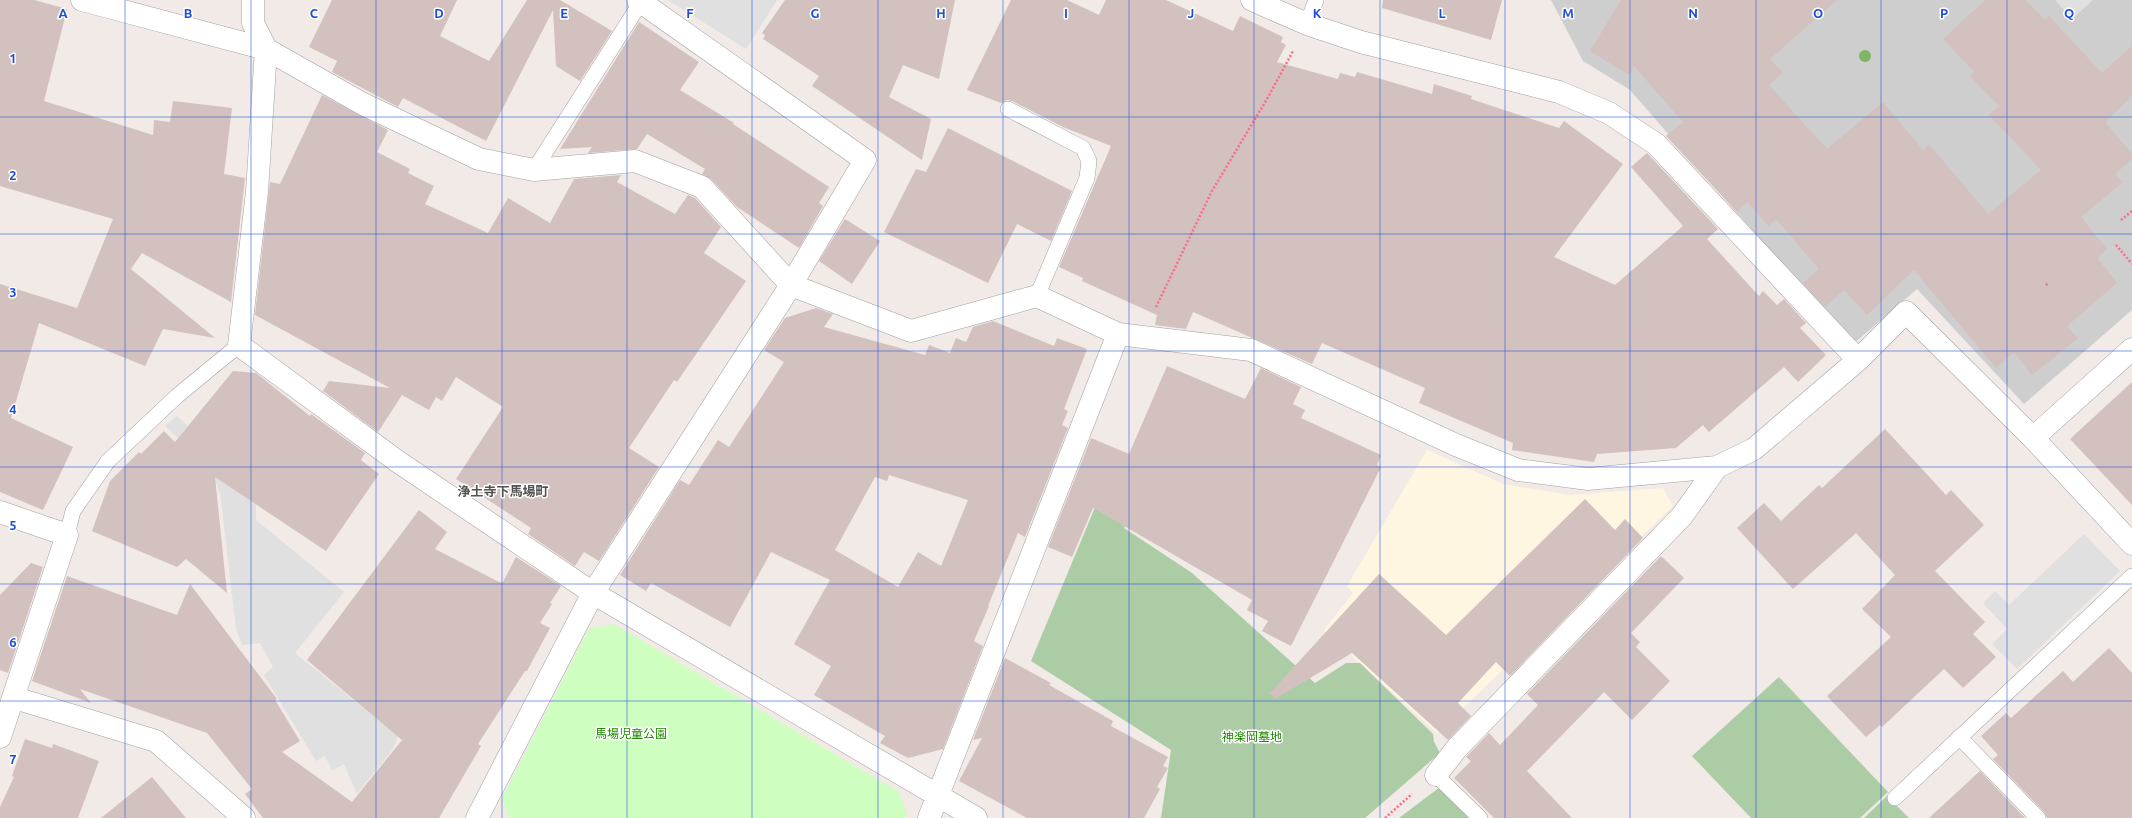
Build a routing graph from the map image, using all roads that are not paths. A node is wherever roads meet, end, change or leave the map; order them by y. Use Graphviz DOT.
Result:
graph roads {
  1 [pos="82,0"];
  2 [pos="253,0"];
  3 [pos="1252,0"];
  4 [pos="1316,0"];
  5 [pos="639,1"];
  6 [pos="1307,24"];
  7 [pos="266,49"];
  8 [pos="1008,109"];
  9 [pos="534,170"];
  10 [pos="791,285"];
  11 [pos="1037,296"];
  12 [pos="1118,334"];
  13 [pos="240,345"];
  14 [pos="2132,349"];
  15 [pos="1858,360"];
  16 [pos="2033,438"];
  17 [pos="1718,467"];
  18 [pos="0,512"];
  19 [pos="67,535"];
  20 [pos="2132,544"];
  21 [pos="2132,576"];
  22 [pos="592,593"];
  23 [pos="14,698"];
  24 [pos="0,737"];
  25 [pos="1959,737"];
  26 [pos="1436,774"];
  27 [pos="939,795"];
  28 [pos="1895,798"];
  29 [pos="236,815"];
  30 [pos="477,818"];
  31 [pos="929,818"];
  32 [pos="976,818"];
  33 [pos="1480,818"];
  34 [pos="2038,818"];
  1 -- 7 [label="street"];
  2 -- 7 [label="street"];
  3 -- 6 [label="street"];
  4 -- 6 [label="lane"];
  5 -- 9 [label="lane"];
  5 -- 10 [label="street"];
  6 -- 15 [label="street"];
  7 -- 9 [label="street"];
  7 -- 13 [label="street"];
  8 -- 11 [label="lane"];
  9 -- 10 [label="street"];
  10 -- 11 [label="street"];
  10 -- 22 [label="street"];
  11 -- 12 [label="street"];
  12 -- 17 [label="street"];
  12 -- 27 [label="street"];
  13 -- 19 [label="lane"];
  13 -- 22 [label="street"];
  14 -- 16 [label="street"];
  15 -- 16 [label="street"];
  15 -- 17 [label="street"];
  16 -- 20 [label="street"];
  17 -- 26 [label="street"];
  18 -- 19 [label="street"];
  19 -- 23 [label="street"];
  21 -- 25 [label="lane"];
  22 -- 27 [label="street"];
  22 -- 30 [label="street"];
  23 -- 24 [label="street"];
  23 -- 29 [label="street"];
  25 -- 28 [label="lane"];
  25 -- 34 [label="lane"];
  26 -- 33 [label="lane"];
  27 -- 31 [label="street"];
  27 -- 32 [label="street"];
}
